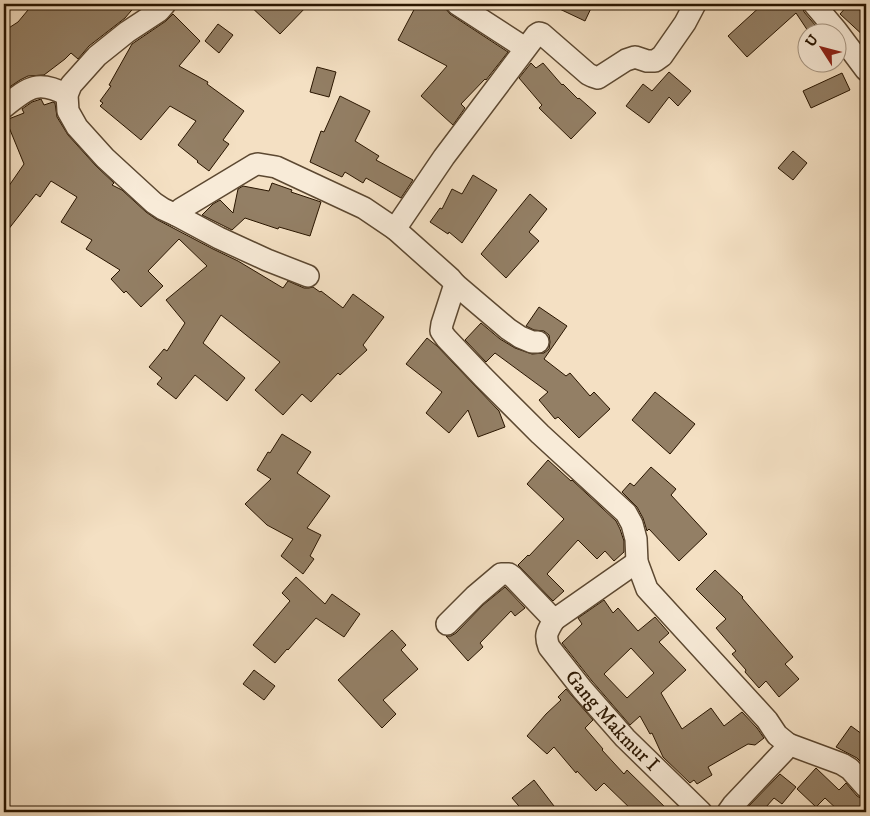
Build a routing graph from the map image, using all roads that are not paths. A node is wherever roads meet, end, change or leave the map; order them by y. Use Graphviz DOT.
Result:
graph roads {
  1 [pos="165,4"];
  2 [pos="457,4"];
  3 [pos="695,4"];
  4 [pos="814,4"];
  5 [pos="525,48"];
  6 [pos="866,70"];
  7 [pos="67,95"];
  8 [pos="4,107"];
  9 [pos="176,215"];
  10 [pos="395,229"];
  11 [pos="308,276"];
  12 [pos="455,284"];
  13 [pos="538,342"];
  14 [pos="637,562"];
  15 [pos="554,620"];
  16 [pos="447,624"];
  17 [pos="788,744"];
  18 [pos="866,787"];
  19 [pos="701,812"];
  20 [pos="728,812"];
  1 -- 7 [label="street"];
  2 -- 5 [label="street"];
  3 -- 5 [label="street"];
  4 -- 6 [label="street"];
  5 -- 10 [label="street"];
  7 -- 8 [label="street"];
  7 -- 9 [label="street"];
  9 -- 10 [label="street"];
  9 -- 11 [label="street"];
  10 -- 12 [label="street"];
  12 -- 13 [label="street"];
  12 -- 14 [label="street"];
  14 -- 15 [label="street"];
  14 -- 17 [label="street"];
  15 -- 16 [label="street"];
  15 -- 19 [label="street, Gang Makmur I"];
  17 -- 18 [label="street"];
  17 -- 20 [label="street"];
}
